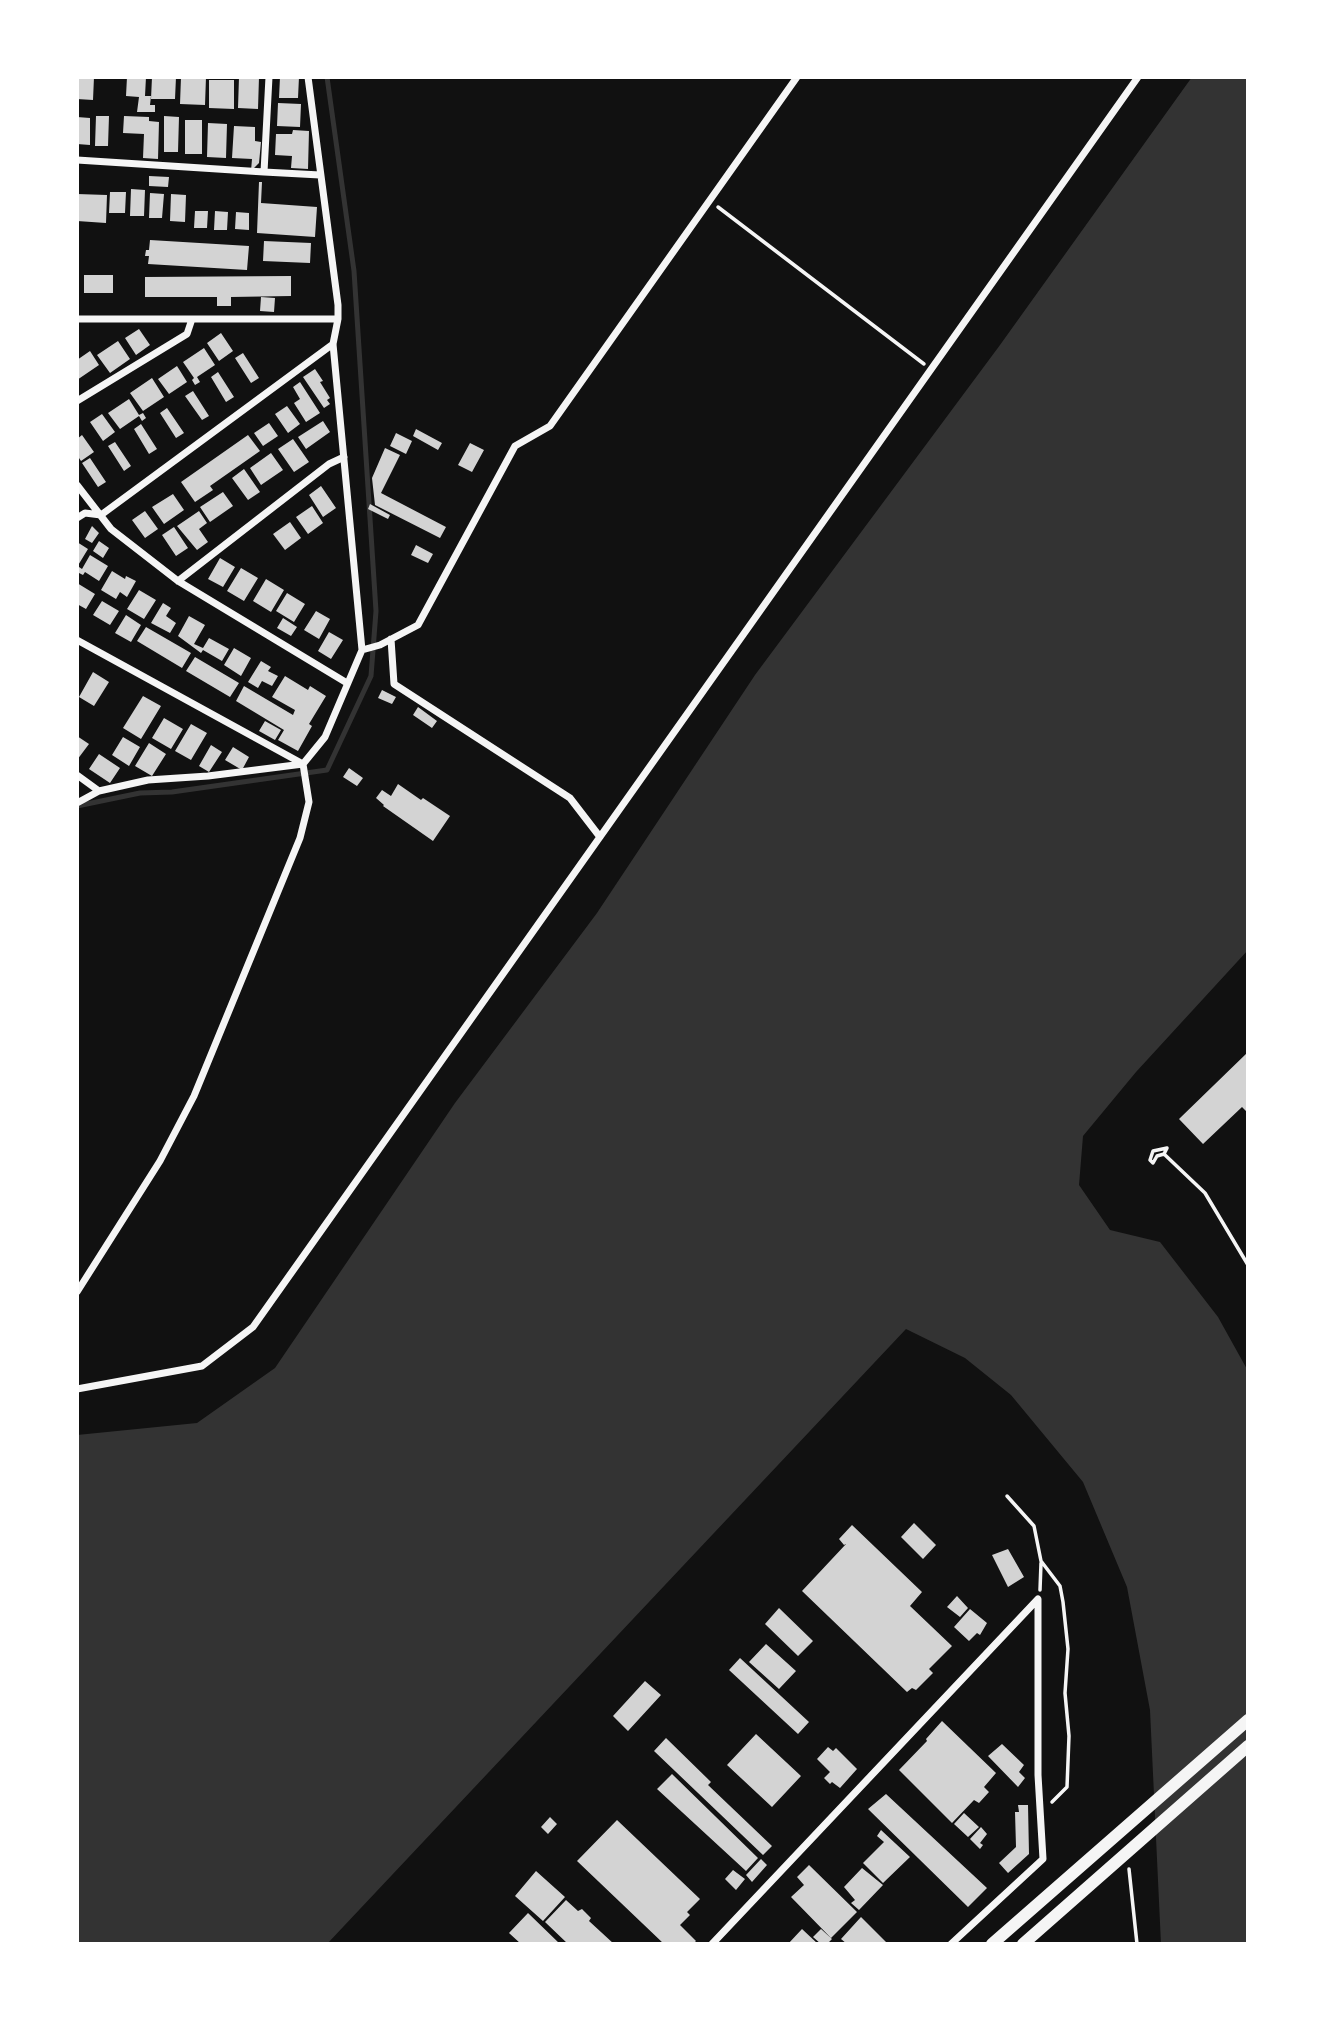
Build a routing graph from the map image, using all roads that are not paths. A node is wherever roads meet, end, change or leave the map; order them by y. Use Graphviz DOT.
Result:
graph roads {
  1 [pos="269,77"];
  2 [pos="307,77"];
  3 [pos="797,77"];
  4 [pos="1138,77"];
  5 [pos="77,160"];
  6 [pos="264,173"];
  7 [pos="320,175"];
  8 [pos="77,319"];
  9 [pos="192,319"];
  10 [pos="338,319"];
  11 [pos="333,344"];
  12 [pos="77,401"];
  13 [pos="344,457"];
  14 [pos="77,485"];
  15 [pos="101,515"];
  16 [pos="77,518"];
  17 [pos="178,581"];
  18 [pos="391,639"];
  19 [pos="77,640"];
  20 [pos="365,650"];
  21 [pos="346,683"];
  22 [pos="303,765"];
  23 [pos="77,775"];
  24 [pos="99,791"];
  25 [pos="77,803"];
  26 [pos="600,837"];
  27 [pos="77,1292"];
  28 [pos="77,1389"];
  29 [pos="1248,1720"];
  30 [pos="1248,1746"];
  31 [pos="712,1944"];
  32 [pos="951,1944"];
  33 [pos="992,1944"];
  34 [pos="1023,1944"];
  1 -- 6 [label="street"];
  2 -- 7 [label="street"];
  3 -- 18 [label="street"];
  4 -- 26 [label="street"];
  5 -- 6 [label="street"];
  6 -- 7 [label="street"];
  7 -- 10 [label="street"];
  8 -- 9 [label="street"];
  9 -- 10 [label="street"];
  9 -- 12 [label="street"];
  10 -- 11 [label="street"];
  11 -- 13 [label="street"];
  11 -- 15 [label="street"];
  13 -- 17 [label="street"];
  13 -- 20 [label="street"];
  14 -- 15 [label="street"];
  15 -- 16 [label="street"];
  15 -- 17 [label="street"];
  17 -- 21 [label="street"];
  18 -- 20 [label="street"];
  18 -- 26 [label="street"];
  19 -- 22 [label="street"];
  20 -- 21 [label="street"];
  21 -- 22 [label="street"];
  22 -- 24 [label="street"];
  22 -- 27 [label="street"];
  23 -- 24 [label="street"];
  24 -- 25 [label="street"];
  26 -- 28 [label="street"];
  29 -- 33 [label="street"];
  30 -- 34 [label="street"];
  31 -- 32 [label="street"];
}
